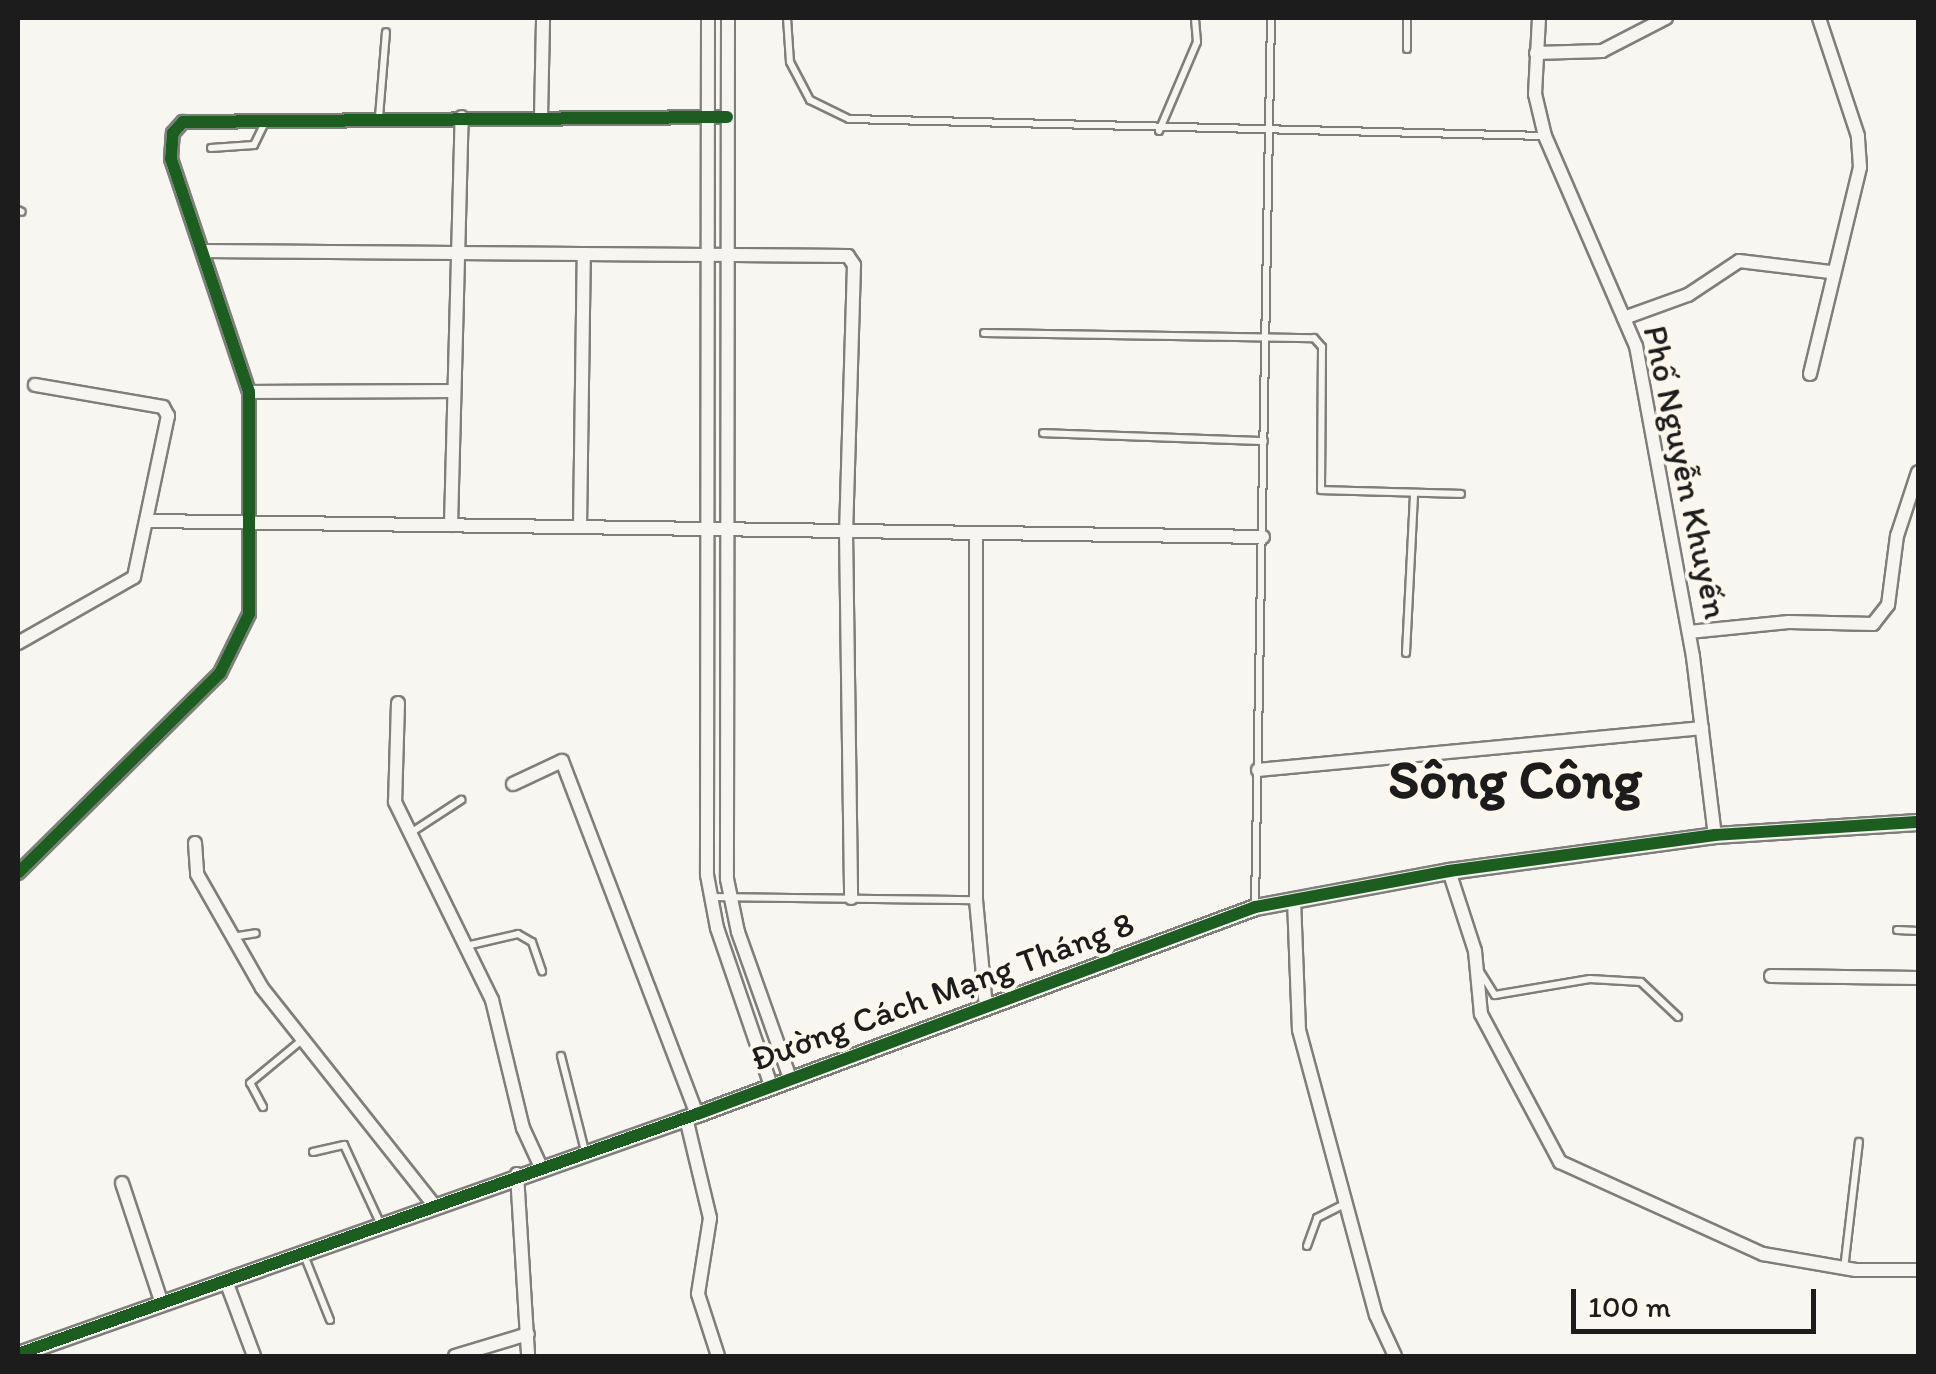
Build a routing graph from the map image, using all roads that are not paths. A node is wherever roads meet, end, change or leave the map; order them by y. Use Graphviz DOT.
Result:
graph roads {
  1 [pos="543,18"];
  2 [pos="708,18"];
  3 [pos="728,18"];
  4 [pos="787,18"];
  5 [pos="1195,18"];
  6 [pos="1271,18"];
  7 [pos="1406,18"];
  8 [pos="1539,18"];
  9 [pos="1666,18"];
  10 [pos="1819,18"];
  11 [pos="386,32"];
  12 [pos="1407,49"];
  13 [pos="1536,54"];
  14 [pos="266,117"];
  15 [pos="380,117"];
  16 [pos="462,117"];
  17 [pos="542,118"];
  18 [pos="707,118"];
  19 [pos="727,118"];
  20 [pos="1159,131"];
  21 [pos="1269,134"];
  22 [pos="1544,136"];
  23 [pos="211,148"];
  24 [pos="203,251"];
  25 [pos="726,253"];
  26 [pos="584,254"];
  27 [pos="706,254"];
  28 [pos="458,255"];
  29 [pos="1830,272"];
  30 [pos="1624,318"];
  31 [pos="984,333"];
  32 [pos="1266,337"];
  33 [pos="1810,374"];
  34 [pos="34,385"];
  35 [pos="454,391"];
  36 [pos="248,392"];
  37 [pos="1043,433"];
  38 [pos="1264,441"];
  39 [pos="1918,472"];
  40 [pos="1414,494"];
  41 [pos="1461,494"];
  42 [pos="149,520"];
  43 [pos="252,522"];
  44 [pos="451,525"];
  45 [pos="580,527"];
  46 [pos="704,529"];
  47 [pos="725,529"];
  48 [pos="846,531"];
  49 [pos="976,533"];
  50 [pos="1262,537"];
  51 [pos="1689,632"];
  52 [pos="18,644"];
  53 [pos="704,652"];
  54 [pos="724,652"];
  55 [pos="1406,653"];
  56 [pos="398,703"];
  57 [pos="1702,728"];
  58 [pos="1258,770"];
  59 [pos="513,784"];
  60 [pos="461,800"];
  61 [pos="1918,822"];
  62 [pos="408,835"];
  63 [pos="1715,836"];
  64 [pos="195,843"];
  65 [pos="1449,871"];
  66 [pos="18,873"];
  67 [pos="730,896"];
  68 [pos="710,898"];
  69 [pos="850,898"];
  70 [pos="976,900"];
  71 [pos="1294,900"];
  72 [pos="1255,907"];
  73 [pos="1897,930"];
  74 [pos="1918,930"];
  75 [pos="256,932"];
  76 [pos="232,938"];
  77 [pos="465,946"];
  78 [pos="1478,968"];
  79 [pos="542,971"];
  80 [pos="1771,976"];
  81 [pos="1918,978"];
  82 [pos="986,1008"];
  83 [pos="1678,1017"];
  84 [pos="304,1040"];
  85 [pos="561,1056"];
  86 [pos="790,1078"];
  87 [pos="771,1086"];
  88 [pos="264,1107"];
  89 [pos="692,1116"];
  90 [pos="1859,1142"];
  91 [pos="585,1150"];
  92 [pos="313,1152"];
  93 [pos="540,1165"];
  94 [pos="517,1174"];
  95 [pos="122,1184"];
  96 [pos="1346,1203"];
  97 [pos="435,1206"];
  98 [pos="381,1226"];
  99 [pos="1307,1246"];
  100 [pos="304,1254"];
  101 [pos="1844,1269"];
  102 [pos="1918,1270"];
  103 [pos="226,1281"];
  104 [pos="162,1301"];
  105 [pos="330,1320"];
  106 [pos="528,1334"];
  107 [pos="18,1354"];
  108 [pos="716,1355"];
  109 [pos="254,1356"];
  110 [pos="455,1356"];
  111 [pos="528,1356"];
  112 [pos="1395,1356"];
  1 -- 17 [label="street"];
  2 -- 18 [label="street"];
  3 -- 19 [label="street"];
  4 -- 20 [label="lane"];
  5 -- 20 [label="lane"];
  6 -- 21 [label="lane"];
  7 -- 12 [label="lane"];
  8 -- 13 [label="street, Phố Nguyễn Khuyến"];
  9 -- 13 [label="street"];
  10 -- 29 [label="street"];
  11 -- 15 [label="lane"];
  13 -- 22 [label="street, Phố Nguyễn Khuyến"];
  14 -- 15 [label="street"];
  14 -- 23 [label="lane"];
  14 -- 24 [label="street"];
  15 -- 16 [label="street"];
  16 -- 17 [label="street"];
  16 -- 28 [label="street"];
  17 -- 18 [label="street"];
  18 -- 19 [label="street"];
  18 -- 27 [label="street"];
  19 -- 25 [label="street"];
  20 -- 21 [label="lane"];
  21 -- 22 [label="lane"];
  21 -- 32 [label="lane"];
  22 -- 30 [label="street, Phố Nguyễn Khuyến"];
  24 -- 28 [label="street"];
  24 -- 36 [label="street"];
  25 -- 27 [label="street"];
  25 -- 47 [label="street"];
  25 -- 48 [label="street"];
  26 -- 27 [label="street"];
  26 -- 28 [label="street"];
  26 -- 45 [label="street"];
  27 -- 46 [label="street"];
  28 -- 35 [label="street"];
  29 -- 30 [label="street"];
  29 -- 33 [label="street"];
  30 -- 51 [label="street, Phố Nguyễn Khuyến"];
  31 -- 32 [label="lane"];
  32 -- 38 [label="lane"];
  32 -- 40 [label="lane"];
  34 -- 42 [label="street"];
  35 -- 36 [label="street"];
  35 -- 44 [label="street"];
  36 -- 43 [label="street"];
  37 -- 38 [label="lane"];
  38 -- 50 [label="lane"];
  39 -- 51 [label="street"];
  40 -- 41 [label="lane"];
  40 -- 55 [label="lane"];
  42 -- 43 [label="street"];
  42 -- 52 [label="street"];
  43 -- 44 [label="street"];
  43 -- 66 [label="street"];
  44 -- 45 [label="street"];
  45 -- 46 [label="street"];
  46 -- 47 [label="street"];
  46 -- 53 [label="street"];
  47 -- 48 [label="street"];
  47 -- 54 [label="street"];
  48 -- 49 [label="street"];
  48 -- 69 [label="street"];
  49 -- 50 [label="street"];
  49 -- 70 [label="street"];
  50 -- 58 [label="lane"];
  51 -- 57 [label="street, Phố Nguyễn Khuyến"];
  53 -- 54 [label="street"];
  53 -- 68 [label="street"];
  54 -- 67 [label="street"];
  56 -- 62 [label="street"];
  57 -- 58 [label="street"];
  57 -- 63 [label="street, Phố Nguyễn Khuyến"];
  58 -- 72 [label="lane"];
  59 -- 89 [label="street"];
  60 -- 62 [label="lane"];
  61 -- 63 [label="street, Đường Cách Mạng Tháng 8"];
  62 -- 77 [label="street"];
  63 -- 65 [label="street, Đường Cách Mạng Tháng 8"];
  64 -- 76 [label="street"];
  65 -- 71 [label="street, Đường Cách Mạng Tháng 8"];
  65 -- 78 [label="street"];
  67 -- 68 [label="lane"];
  67 -- 69 [label="lane"];
  67 -- 86 [label="street"];
  68 -- 87 [label="street"];
  69 -- 70 [label="lane"];
  70 -- 82 [label="street"];
  71 -- 72 [label="street, Đường Cách Mạng Tháng 8"];
  71 -- 96 [label="street"];
  72 -- 82 [label="street, Đường Cách Mạng Tháng 8"];
  73 -- 74 [label="lane"];
  75 -- 76 [label="lane"];
  76 -- 84 [label="street"];
  77 -- 79 [label="lane"];
  77 -- 93 [label="street"];
  78 -- 83 [label="lane"];
  78 -- 101 [label="street"];
  80 -- 81 [label="street"];
  82 -- 86 [label="street, Đường Cách Mạng Tháng 8"];
  84 -- 88 [label="lane"];
  84 -- 97 [label="street"];
  85 -- 91 [label="lane"];
  86 -- 87 [label="street, Đường Cách Mạng Tháng 8"];
  87 -- 89 [label="street, Đường Cách Mạng Tháng 8"];
  89 -- 91 [label="street, Đường Cách Mạng Tháng 8"];
  89 -- 108 [label="street"];
  90 -- 101 [label="lane"];
  91 -- 93 [label="street, Đường Cách Mạng Tháng 8"];
  92 -- 98 [label="lane"];
  93 -- 94 [label="street, Đường Cách Mạng Tháng 8"];
  94 -- 97 [label="street, Đường Cách Mạng Tháng 8"];
  94 -- 106 [label="street"];
  95 -- 104 [label="street"];
  96 -- 99 [label="lane"];
  96 -- 112 [label="street"];
  97 -- 98 [label="street, Đường Cách Mạng Tháng 8"];
  98 -- 100 [label="street, Đường Cách Mạng Tháng 8"];
  100 -- 103 [label="street, Đường Cách Mạng Tháng 8"];
  100 -- 105 [label="lane"];
  101 -- 102 [label="street"];
  103 -- 104 [label="street, Đường Cách Mạng Tháng 8"];
  103 -- 109 [label="street"];
  104 -- 107 [label="street, Đường Cách Mạng Tháng 8"];
  106 -- 110 [label="street"];
  106 -- 111 [label="street"];
}
